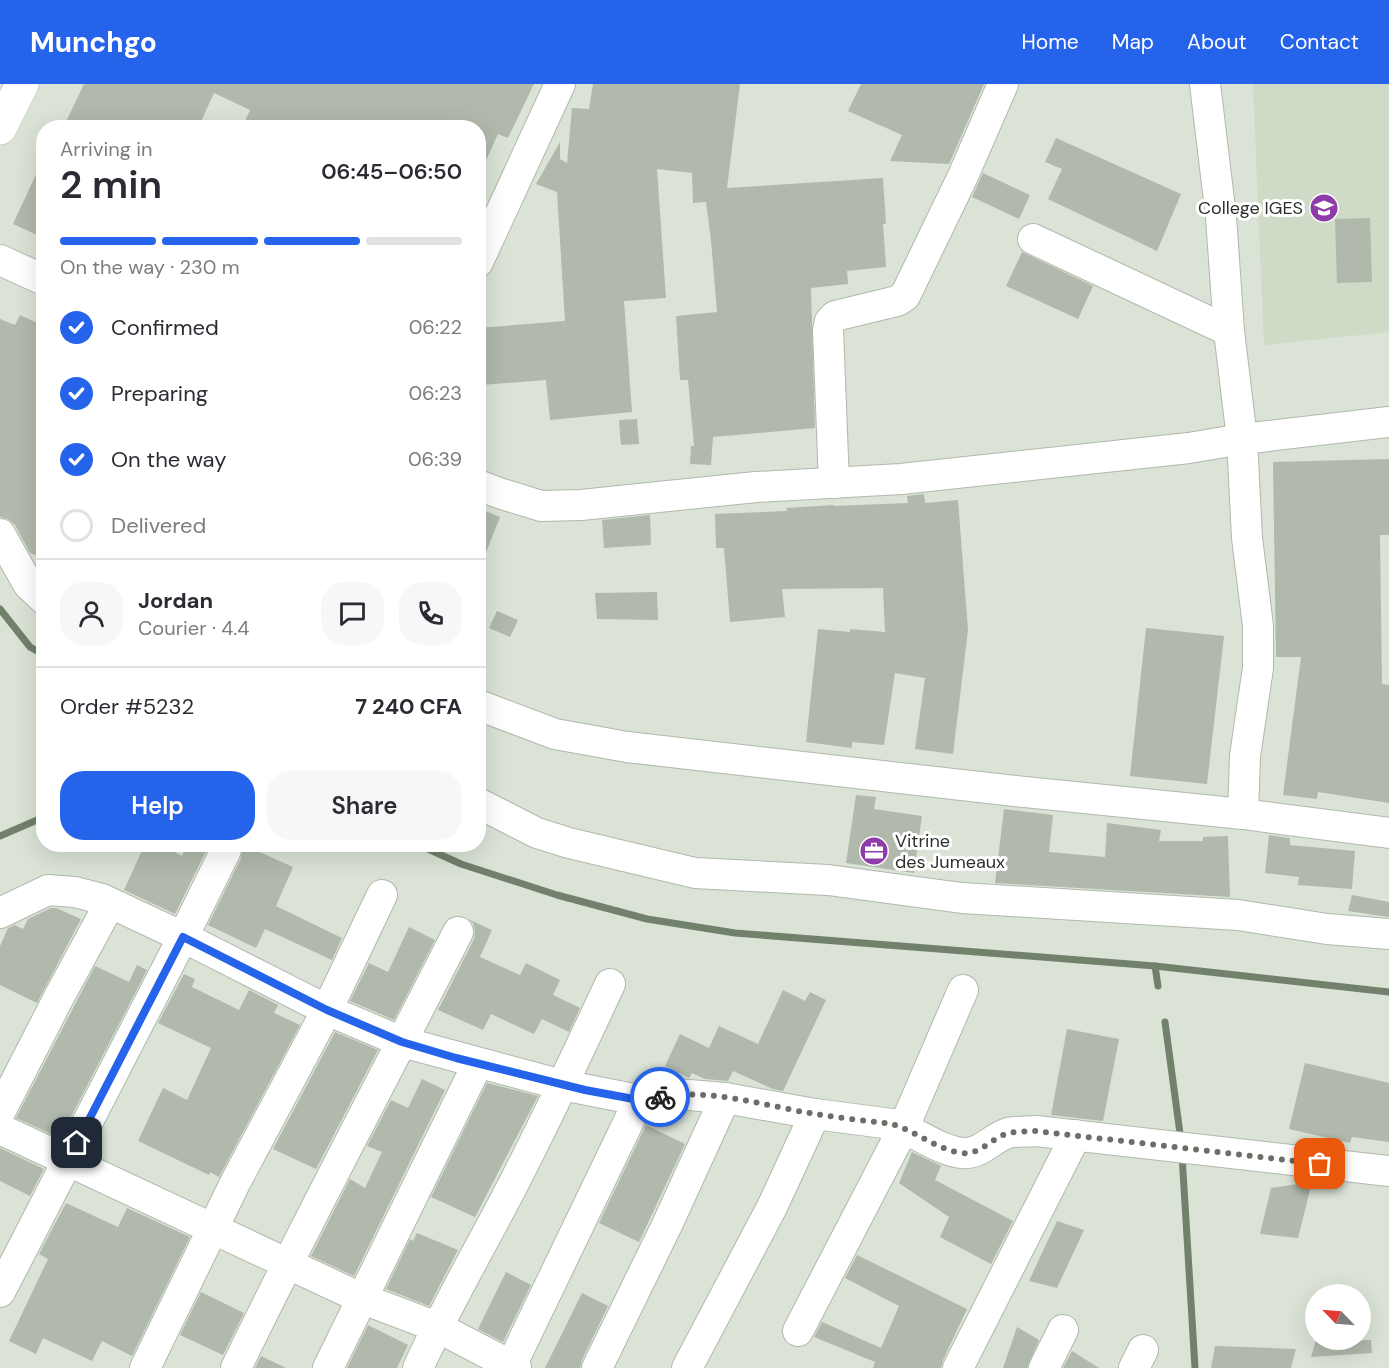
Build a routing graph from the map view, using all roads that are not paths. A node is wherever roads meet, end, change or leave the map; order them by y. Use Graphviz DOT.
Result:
graph roads {
  1 [pos="22,84"];
  2 [pos="560,84"];
  3 [pos="1003,84"];
  4 [pos="1205,84"];
  5 [pos="0,128"];
  6 [pos="1033,238"];
  7 [pos="486,245"];
  8 [pos="0,260"];
  9 [pos="36,276"];
  10 [pos="1229,331"];
  11 [pos="1389,422"];
  12 [pos="1242,438"];
  13 [pos="834,483"];
  14 [pos="486,488"];
  15 [pos="0,534"];
  16 [pos="36,591"];
  17 [pos="486,708"];
  18 [pos="486,807"];
  19 [pos="1243,814"];
  20 [pos="1389,833"];
  21 [pos="225,852"];
  22 [pos="382,895"];
  23 [pos="110,903"];
  24 [pos="0,913"];
  25 [pos="458,932"];
  26 [pos="1389,934"];
  27 [pos="183,937"];
  28 [pos="610,984"];
  29 [pos="963,990"];
  30 [pos="327,1010"];
  31 [pos="402,1042"];
  32 [pos="478,1064"];
  33 [pos="562,1085"];
  34 [pos="725,1098"];
  35 [pos="639,1100"];
  36 [pos="0,1112"];
  37 [pos="815,1114"];
  38 [pos="904,1127"];
  39 [pos="0,1129"];
  40 [pos="1076,1135"];
  41 [pos="67,1162"];
  42 [pos="1389,1172"];
  43 [pos="213,1228"];
  44 [pos="288,1262"];
  45 [pos="0,1292"];
  46 [pos="363,1299"];
  47 [pos="437,1327"];
  48 [pos="798,1330"];
  49 [pos="1063,1330"];
  50 [pos="512,1367"];
  51 [pos="145,1368"];
  52 [pos="236,1368"];
  53 [pos="328,1368"];
  54 [pos="418,1368"];
  55 [pos="597,1368"];
  56 [pos="687,1368"];
  57 [pos="958,1368"];
  58 [pos="1044,1368"];
  1 -- 5 [label="main road"];
  2 -- 7 [label="street"];
  3 -- 13 [label="street"];
  4 -- 10 [label="street"];
  6 -- 10 [label="street"];
  8 -- 9 [label="street"];
  10 -- 12 [label="street"];
  11 -- 12 [label="street"];
  12 -- 13 [label="street"];
  12 -- 19 [label="street"];
  13 -- 14 [label="street"];
  15 -- 16 [label="street"];
  17 -- 19 [label="street"];
  18 -- 26 [label="street"];
  19 -- 20 [label="street"];
  21 -- 27 [label="street"];
  22 -- 30 [label="street"];
  23 -- 24 [label="street"];
  23 -- 27 [label="street"];
  23 -- 36 [label="street"];
  25 -- 31 [label="street"];
  27 -- 30 [label="street"];
  27 -- 41 [label="street"];
  28 -- 33 [label="street"];
  29 -- 38 [label="street"];
  30 -- 31 [label="street"];
  30 -- 43 [label="street"];
  31 -- 32 [label="street"];
  31 -- 44 [label="street"];
  32 -- 33 [label="street"];
  32 -- 46 [label="street"];
  33 -- 35 [label="street"];
  33 -- 47 [label="street"];
  34 -- 35 [label="street"];
  34 -- 37 [label="street"];
  34 -- 55 [label="street"];
  35 -- 50 [label="street"];
  37 -- 38 [label="street"];
  37 -- 56 [label="street"];
  38 -- 40 [label="street"];
  38 -- 48 [label="street"];
  39 -- 41 [label="street"];
  40 -- 42 [label="street"];
  40 -- 57 [label="street"];
  41 -- 43 [label="street"];
  41 -- 45 [label="street"];
  43 -- 44 [label="street"];
  43 -- 51 [label="street"];
  44 -- 46 [label="street"];
  44 -- 52 [label="street"];
  46 -- 47 [label="street"];
  46 -- 53 [label="street"];
  47 -- 50 [label="street"];
  47 -- 54 [label="street"];
  49 -- 58 [label="street"];
}
